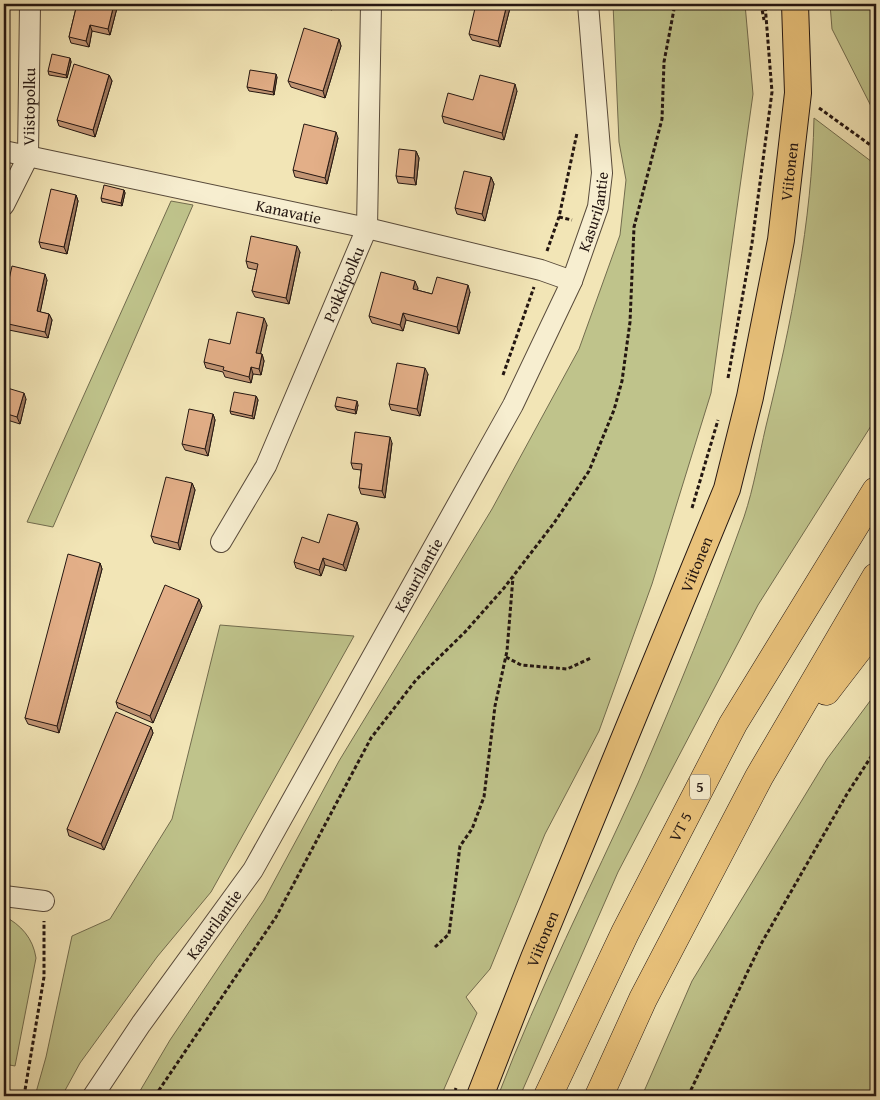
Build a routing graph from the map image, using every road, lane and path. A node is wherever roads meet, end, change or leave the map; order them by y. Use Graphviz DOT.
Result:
graph roads {
  1 [pos="30,4"];
  2 [pos="370,4"];
  3 [pos="588,4"];
  4 [pos="675,4"];
  5 [pos="765,4"];
  6 [pos="795,4"];
  7 [pos="798,93"];
  8 [pos="578,128"];
  9 [pos="876,148"];
  10 [pos="4,152"];
  11 [pos="28,157"];
  12 [pos="4,204"];
  13 [pos="367,228"];
  14 [pos="540,270"];
  15 [pos="572,281"];
  16 [pos="502,377"];
  17 [pos="727,382"];
  18 [pos="721,410"];
  19 [pos="876,491"];
  20 [pos="690,514"];
  21 [pos="221,542"];
  22 [pos="513,576"];
  23 [pos="876,577"];
  24 [pos="876,626"];
  25 [pos="506,657"];
  26 [pos="590,658"];
  27 [pos="876,749"];
  28 [pos="758,777"];
  29 [pos="4,896"];
  30 [pos="44,901"];
  31 [pos="435,947"];
  32 [pos="468,1092"];
  33 [pos="24,1096"];
  34 [pos="93,1096"];
  35 [pos="155,1096"];
  36 [pos="453,1096"];
  37 [pos="548,1096"];
  38 [pos="599,1096"];
  39 [pos="688,1096"];
  1 -- 11 [label="street, Viistopolku"];
  2 -- 13 [label="street, Poikkipolku"];
  3 -- 15 [label="street, Kasurilantie"];
  4 -- 22 [label="path"];
  5 -- 17 [label="path"];
  6 -- 7 [label="main road, Viitonen"];
  7 -- 9 [label="path"];
  7 -- 32 [label="main road, Viitonen"];
  8 -- 14 [label="path"];
  10 -- 11 [label="street, Kanavatie"];
  11 -- 12 [label="street, Viistopolku"];
  11 -- 13 [label="street, Kanavatie"];
  13 -- 14 [label="street, Kanavatie"];
  13 -- 21 [label="street, Poikkipolku"];
  14 -- 15 [label="street, Kanavatie"];
  14 -- 16 [label="path"];
  15 -- 34 [label="street, Kasurilantie"];
  18 -- 20 [label="path"];
  19 -- 37 [label="highway, VT 5 / 5"];
  22 -- 25 [label="path"];
  22 -- 35 [label="path"];
  23 -- 28 [label="highway"];
  24 -- 28 [label="highway"];
  25 -- 26 [label="path"];
  25 -- 31 [label="path"];
  27 -- 39 [label="path"];
  28 -- 38 [label="highway"];
  29 -- 30 [label="street"];
  30 -- 33 [label="path"];
  32 -- 36 [label="path"];
}
